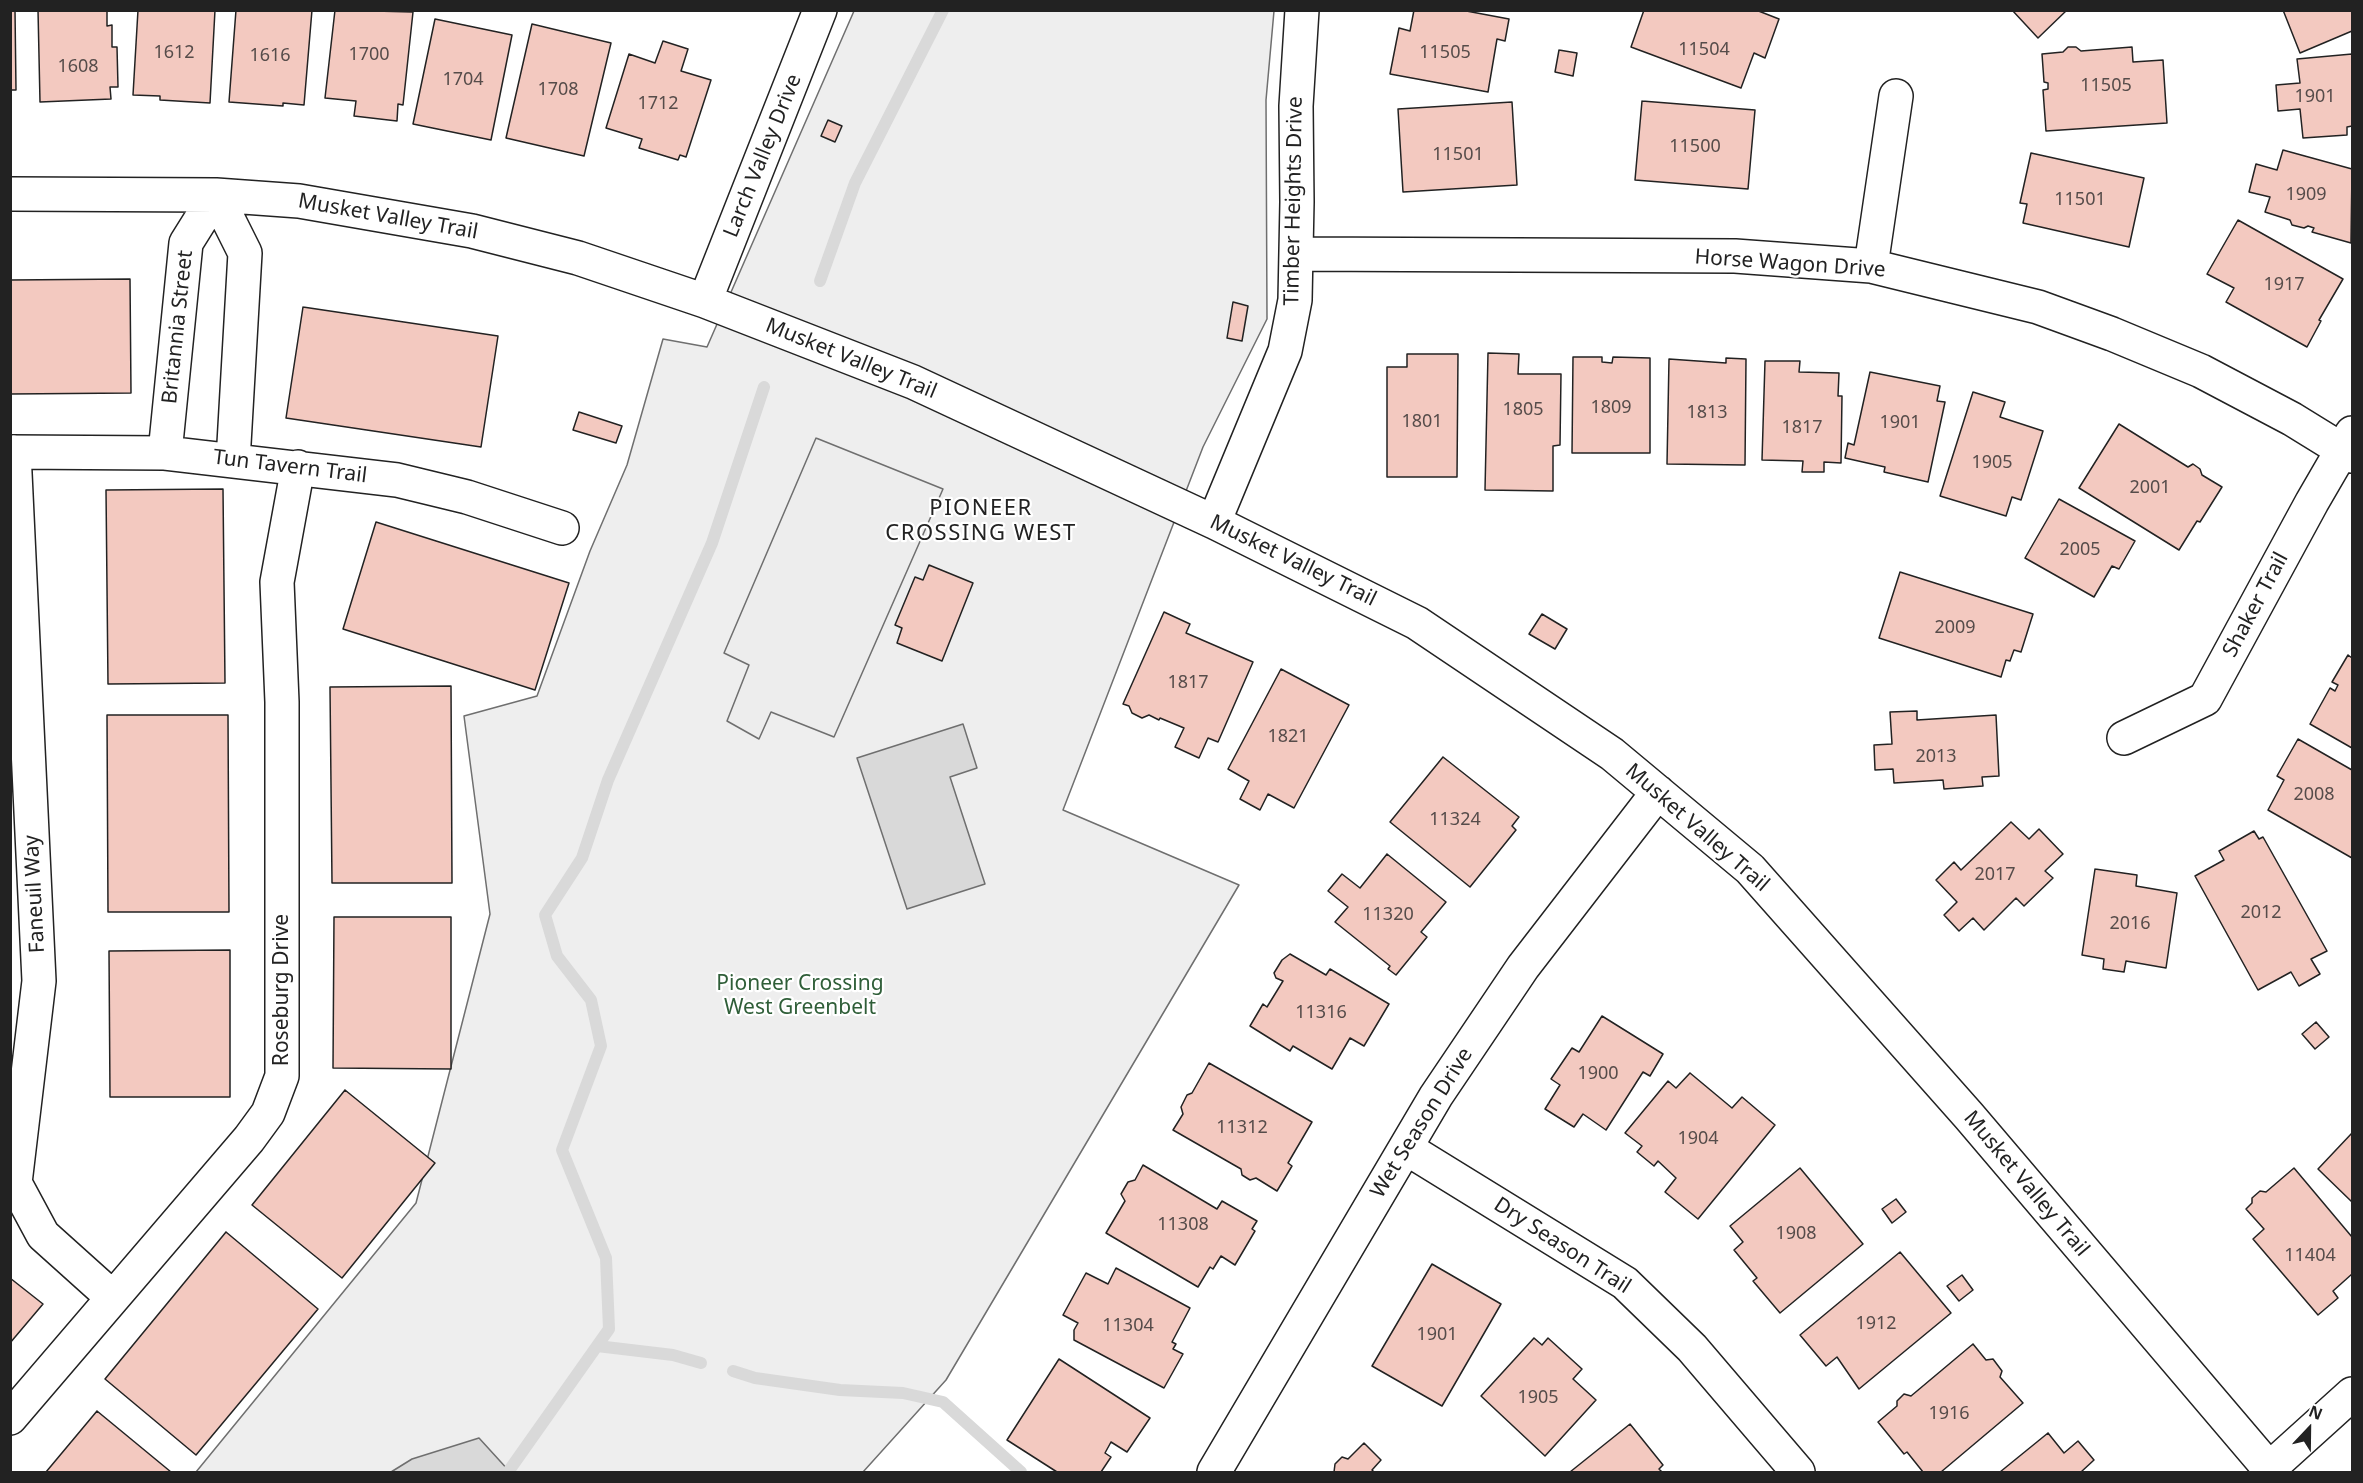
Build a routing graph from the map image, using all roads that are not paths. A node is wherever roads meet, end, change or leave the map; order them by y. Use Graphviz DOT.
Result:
graph roads {
  1 [pos="820,10"];
  2 [pos="1302,10"];
  3 [pos="1896,96"];
  4 [pos="10,194"];
  5 [pos="216,195"];
  6 [pos="1297,254"];
  7 [pos="1871,266"];
  8 [pos="705,301"];
  9 [pos="2349,447"];
  10 [pos="12,452"];
  11 [pos="165,453"];
  12 [pos="233,460"];
  13 [pos="298,467"];
  14 [pos="1214,522"];
  15 [pos="562,528"];
  16 [pos="2124,738"];
  17 [pos="1658,792"];
  18 [pos="1406,1148"];
  19 [pos="112,1297"];
  20 [pos="2352,1394"];
  21 [pos="10,1418"];
  22 [pos="2271,1471"];
  23 [pos="1214,1473"];
  24 [pos="1798,1473"];
  1 -- 8 [label="street, Larch Valley Drive"];
  2 -- 6 [label="street, Timber Heights Drive"];
  3 -- 7 [label="street"];
  4 -- 5 [label="street, Musket Valley Trail"];
  5 -- 8 [label="street, Musket Valley Trail"];
  5 -- 11 [label="street, Britannia Street"];
  5 -- 12 [label="street"];
  6 -- 7 [label="street, Horse Wagon Drive"];
  6 -- 14 [label="street, Timber Heights Drive"];
  7 -- 9 [label="street, Horse Wagon Drive"];
  8 -- 14 [label="street, Musket Valley Trail"];
  9 -- 16 [label="street, Shaker Trail"];
  10 -- 11 [label="street, Tun Tavern Trail"];
  10 -- 19 [label="street, Faneuil Way"];
  11 -- 12 [label="street, Tun Tavern Trail"];
  12 -- 13 [label="street, Tun Tavern Trail"];
  13 -- 15 [label="street, Tun Tavern Trail"];
  13 -- 19 [label="street, Roseburg Drive"];
  14 -- 17 [label="street, Musket Valley Trail"];
  17 -- 18 [label="street, Wet Season Drive"];
  17 -- 22 [label="street, Musket Valley Trail"];
  18 -- 23 [label="street, Wet Season Drive"];
  18 -- 24 [label="street, Dry Season Trail"];
  19 -- 21 [label="street, Roseburg Drive"];
  20 -- 22 [label="street"];
}
